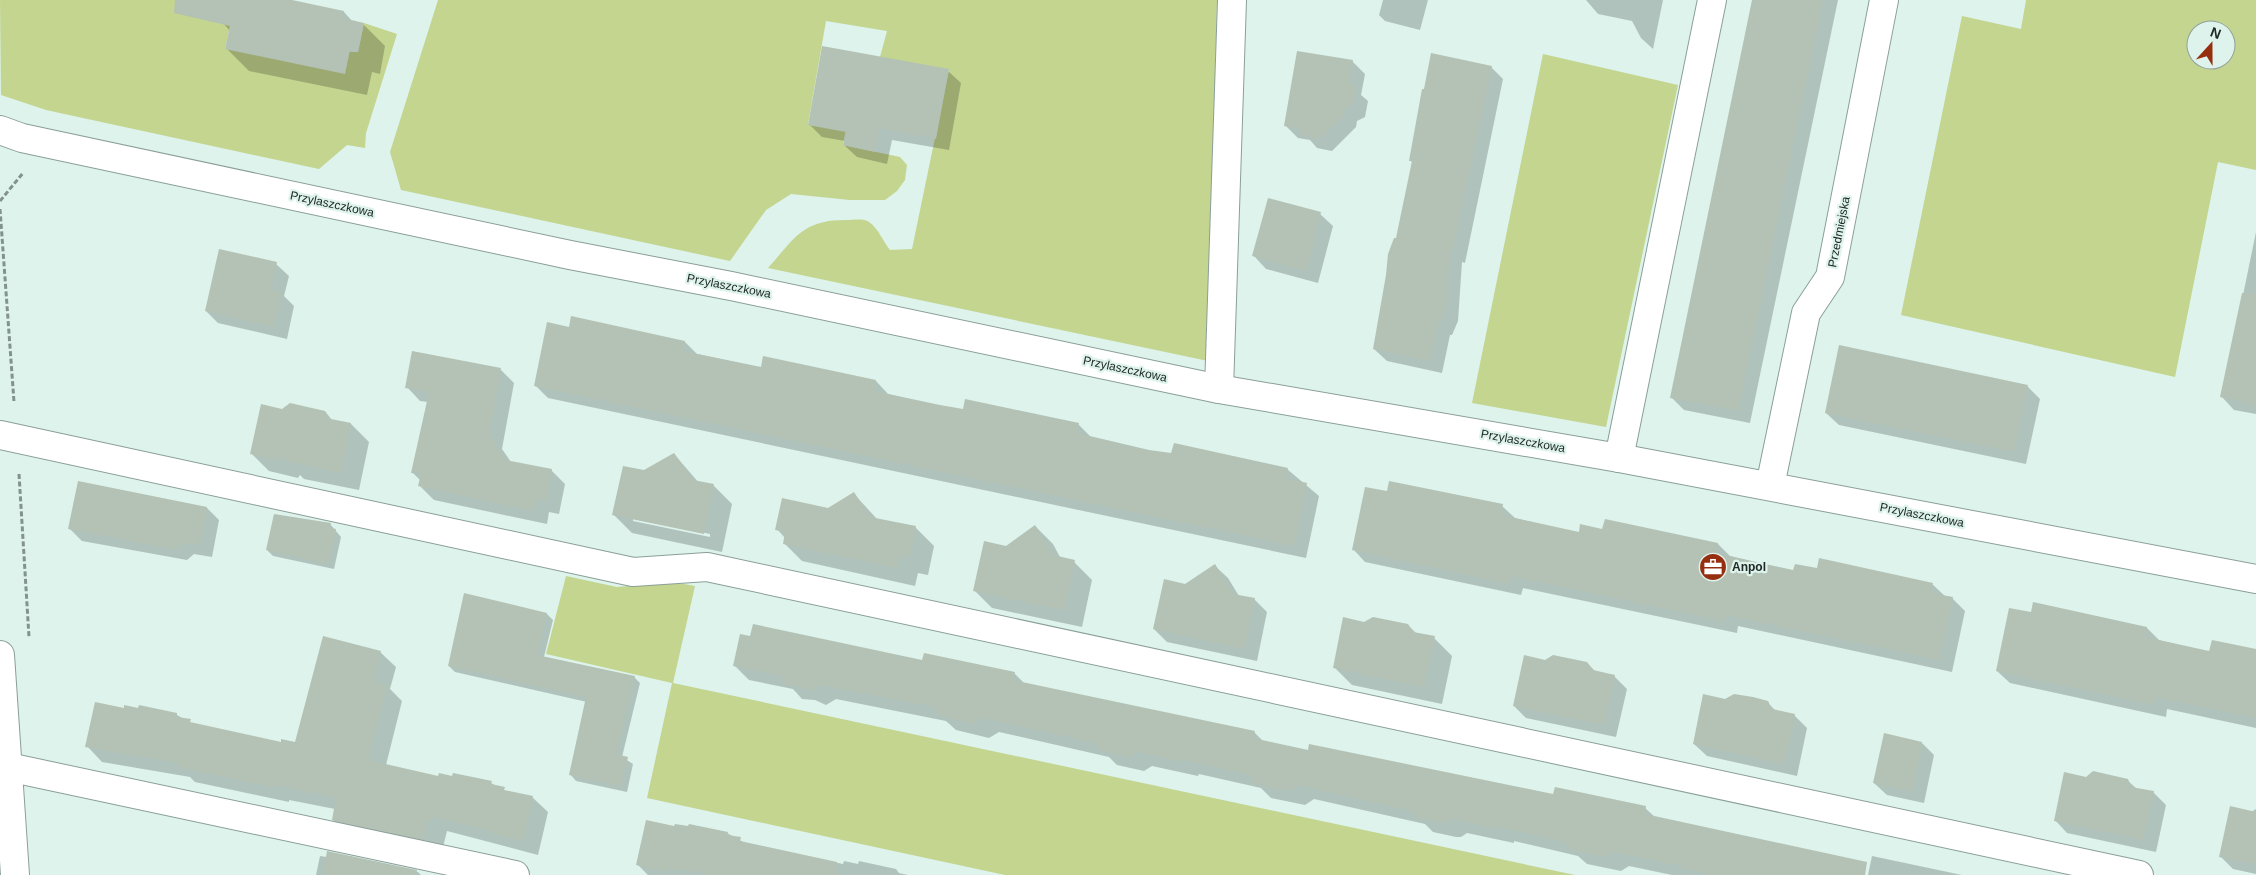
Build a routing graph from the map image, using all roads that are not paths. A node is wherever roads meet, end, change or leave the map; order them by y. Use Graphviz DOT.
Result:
graph roads {
  1 [pos="1232,0"];
  2 [pos="1712,0"];
  3 [pos="1884,0"];
  4 [pos="0,130"];
  5 [pos="1219,389"];
  6 [pos="8,437"];
  7 [pos="1619,458"];
  8 [pos="1770,486"];
  9 [pos="2256,579"];
  10 [pos="0,655"];
  11 [pos="8,767"];
  12 [pos="14,875"];
  13 [pos="515,875"];
  14 [pos="2139,875"];
  1 -- 5 [label="street"];
  2 -- 7 [label="street"];
  3 -- 8 [label="street, Przedmiejska"];
  4 -- 5 [label="street, Przylaszczkowa"];
  5 -- 7 [label="street, Przylaszczkowa"];
  6 -- 14 [label="street"];
  7 -- 8 [label="street, Przylaszczkowa"];
  8 -- 9 [label="street, Przylaszczkowa"];
  10 -- 11 [label="street"];
  11 -- 12 [label="street"];
  11 -- 13 [label="street"];
}
